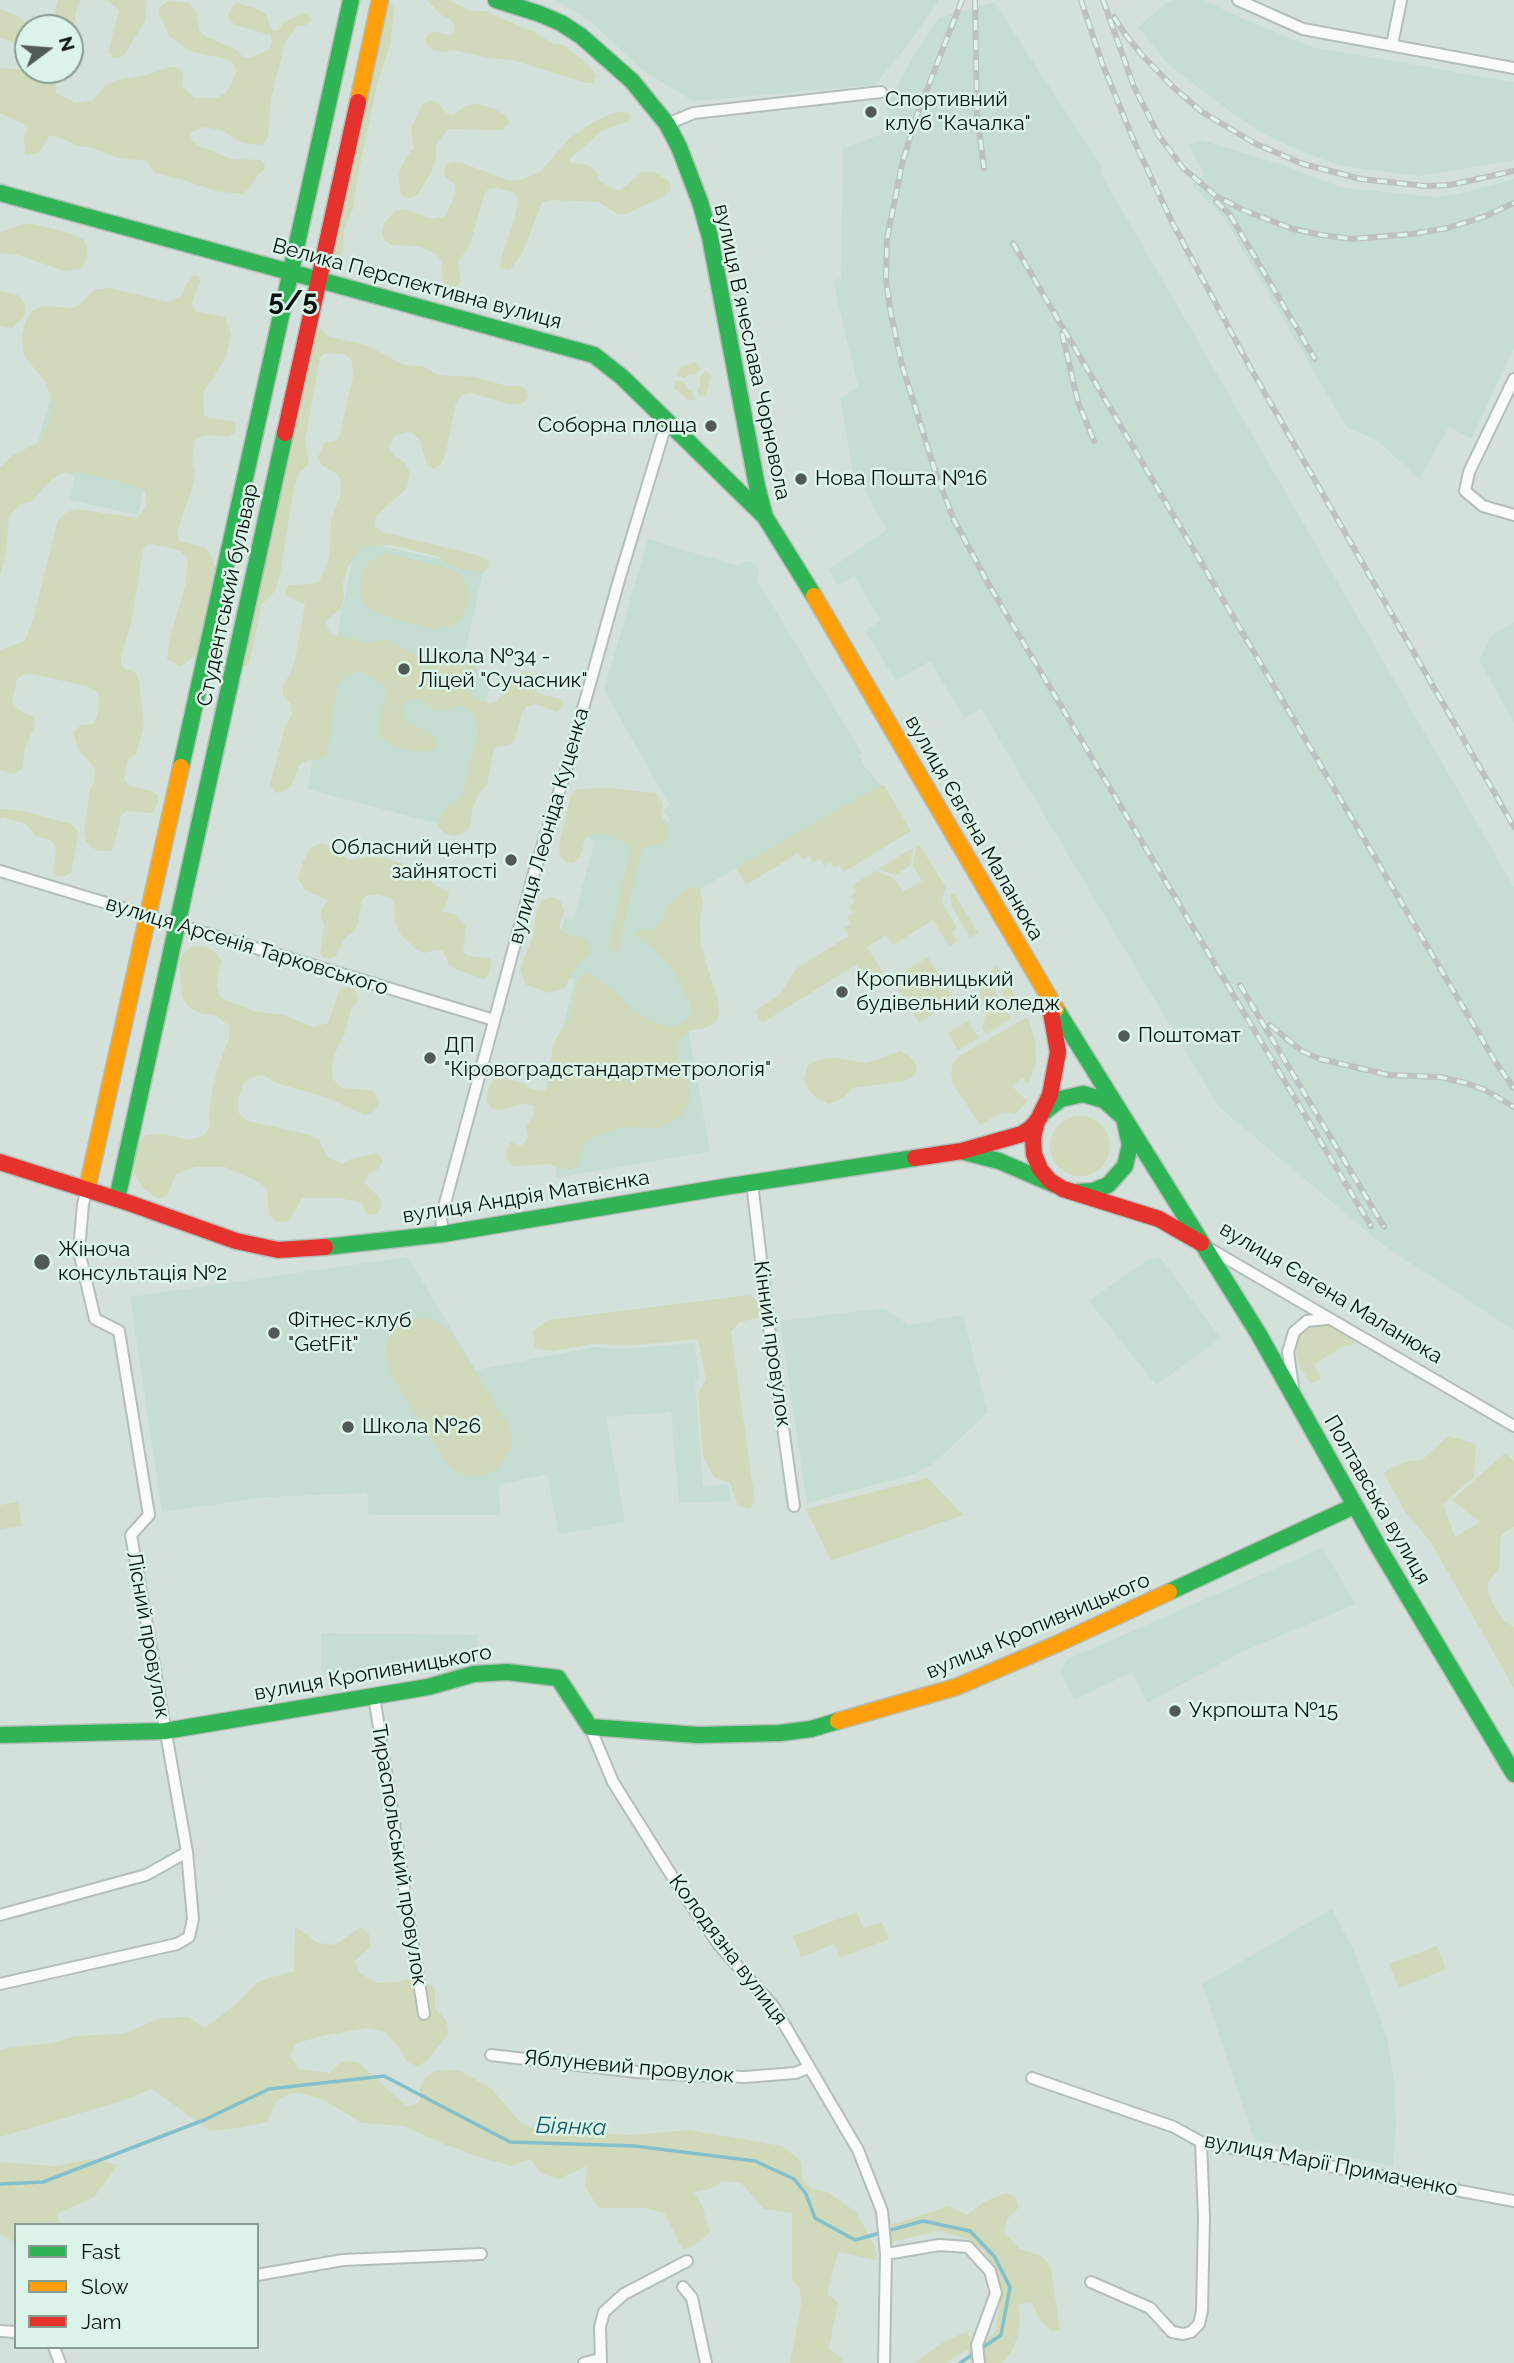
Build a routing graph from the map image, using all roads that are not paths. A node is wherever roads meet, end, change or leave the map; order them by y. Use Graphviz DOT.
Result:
graph roads {
  1 [pos="351,0"];
  2 [pos="380,0"];
  3 [pos="496,0"];
  4 [pos="1401,0"];
  5 [pos="1245,1"];
  6 [pos="1392,45"];
  7 [pos="1514,68"];
  8 [pos="881,92"];
  9 [pos="667,124"];
  10 [pos="0,193"];
  11 [pos="290,271"];
  12 [pos="319,279"];
  13 [pos="1514,379"];
  14 [pos="667,421"];
  15 [pos="1514,515"];
  16 [pos="765,517"];
  17 [pos="0,871"];
  18 [pos="148,916"];
  19 [pos="177,925"];
  20 [pos="1046,993"];
  21 [pos="494,1020"];
  22 [pos="1040,1117"];
  23 [pos="1124,1118"];
  24 [pos="962,1151"];
  25 [pos="0,1162"];
  26 [pos="752,1182"];
  27 [pos="1063,1189"];
  28 [pos="102,1194"];
  29 [pos="443,1234"];
  30 [pos="1206,1247"];
  31 [pos="1328,1319"];
  32 [pos="1294,1397"];
  33 [pos="1511,1421"];
  34 [pos="794,1506"];
  35 [pos="1354,1506"];
  36 [pos="374,1696"];
  37 [pos="590,1727"];
  38 [pos="165,1731"];
  39 [pos="0,1735"];
  40 [pos="1514,1774"];
  41 [pos="187,1852"];
  42 [pos="0,1915"];
  43 [pos="0,1984"];
  44 [pos="424,2014"];
  45 [pos="491,2055"];
  46 [pos="808,2068"];
  47 [pos="1032,2078"];
  48 [pos="1202,2142"];
  49 [pos="1514,2201"];
  50 [pos="885,2250"];
  51 [pos="481,2254"];
  52 [pos="687,2261"];
  53 [pos="259,2275"];
  54 [pos="1091,2282"];
  55 [pos="683,2287"];
  56 [pos="601,2361"];
  57 [pos="978,2361"];
  58 [pos="584,2363"];
  59 [pos="706,2363"];
  60 [pos="884,2363"];
  1 -- 11 [label="main road, Студентський бульвар"];
  2 -- 12 [label="main road, Студентський бульвар"];
  3 -- 9 [label="main road, вулиця Вʼячеслава Чорновола"];
  4 -- 6 [label="street"];
  5 -- 6 [label="street"];
  6 -- 7 [label="street"];
  8 -- 9 [label="street"];
  9 -- 16 [label="main road, вулиця Вʼячеслава Чорновола"];
  10 -- 11 [label="main road, Велика Перспективна вулиця"];
  11 -- 12 [label="main road, Велика Перспективна вулиця"];
  11 -- 18 [label="main road, Студентський бульвар"];
  12 -- 14 [label="main road, Велика Перспективна вулиця"];
  12 -- 19 [label="main road, Студентський бульвар"];
  13 -- 15 [label="street"];
  14 -- 16 [label="main road, Велика Перспективна вулиця"];
  14 -- 21 [label="street, вулиця Леоніда Куценка"];
  16 -- 20 [label="main road, вулиця Євгена Маланюка"];
  17 -- 18 [label="street, вулиця Арсенія Тарковського"];
  18 -- 19 [label="street, вулиця Арсенія Тарковського"];
  18 -- 28 [label="main road, Студентський бульвар"];
  19 -- 21 [label="street, вулиця Арсенія Тарковського"];
  19 -- 28 [label="main road, Студентський бульвар"];
  20 -- 22 [label="main road"];
  20 -- 23 [label="main road, вулиця Євгена Маланюка"];
  21 -- 29 [label="street, вулиця Леоніда Куценка"];
  22 -- 23 [label="main road"];
  22 -- 24 [label="main road, вулиця Андрія Матвієнка"];
  22 -- 27 [label="main road"];
  23 -- 27 [label="main road"];
  23 -- 30 [label="main road, вулиця Євгена Маланюка"];
  24 -- 26 [label="main road, вулиця Андрія Матвієнка"];
  24 -- 27 [label="main road"];
  25 -- 28 [label="main road, вулиця Андрія Матвієнка"];
  26 -- 29 [label="main road, вулиця Андрія Матвієнка"];
  26 -- 34 [label="street, Кінний провулок"];
  27 -- 30 [label="main road"];
  28 -- 29 [label="main road, вулиця Андрія Матвієнка"];
  28 -- 38 [label="street, Лісний провулок"];
  30 -- 31 [label="street, вулиця Євгена Маланюка"];
  30 -- 32 [label="main road, Полтавська вулиця"];
  31 -- 32 [label="street"];
  31 -- 33 [label="street, вулиця Євгена Маланюка"];
  32 -- 35 [label="main road, Полтавська вулиця"];
  35 -- 37 [label="main road, вулиця Кропивницького"];
  35 -- 40 [label="main road, Полтавська вулиця"];
  36 -- 37 [label="main road, вулиця Кропивницького"];
  36 -- 38 [label="main road, вулиця Кропивницького"];
  36 -- 44 [label="street, Тираспольський провулок"];
  37 -- 46 [label="street, Колодязна вулиця"];
  38 -- 39 [label="main road, вулиця Кропивницького"];
  38 -- 41 [label="street, Лісний провулок"];
  41 -- 42 [label="street"];
  41 -- 43 [label="street, Лісний провулок"];
  45 -- 46 [label="street, Яблуневий провулок"];
  46 -- 50 [label="street, Колодязна вулиця"];
  47 -- 48 [label="street, вулиця Марії Примаченко"];
  48 -- 49 [label="street, вулиця Марії Примаченко"];
  48 -- 54 [label="street"];
  50 -- 57 [label="street"];
  50 -- 60 [label="street, Колодязна вулиця"];
  51 -- 53 [label="street"];
  52 -- 56 [label="street"];
  55 -- 59 [label="street"];
  56 -- 58 [label="street"];
}
